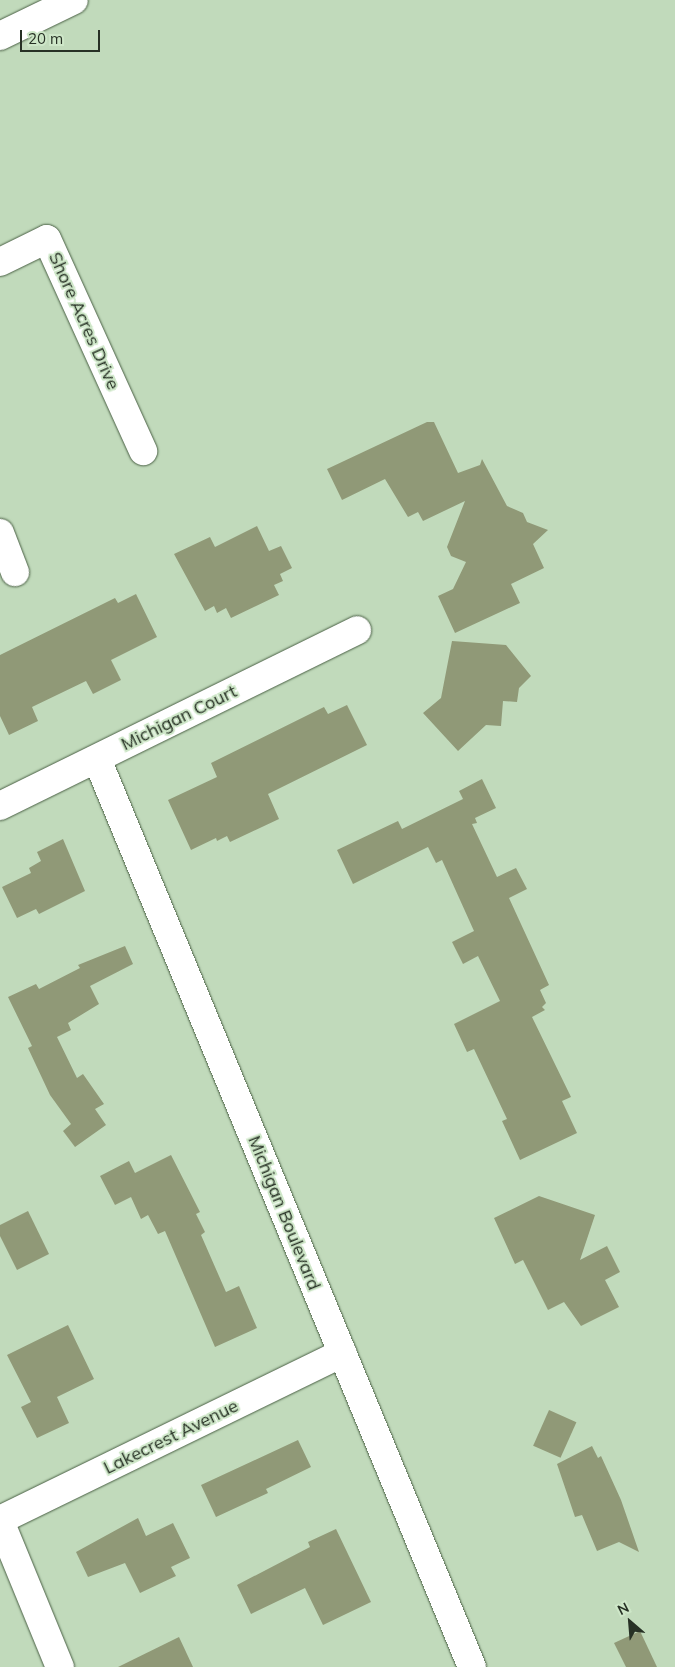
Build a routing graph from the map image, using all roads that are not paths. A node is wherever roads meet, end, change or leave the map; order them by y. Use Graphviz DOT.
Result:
graph roads {
  1 [pos="74,0"];
  2 [pos="0,36"];
  3 [pos="0,262"];
  4 [pos="143,451"];
  5 [pos="0,533"];
  6 [pos="15,572"];
  7 [pos="357,630"];
  8 [pos="97,759"];
  9 [pos="0,806"];
  10 [pos="342,1353"];
  11 [pos="0,1521"];
  12 [pos="60,1667"];
  13 [pos="472,1667"];
  1 -- 2 [label="street"];
  3 -- 4 [label="street, Shore Acres Drive"];
  5 -- 6 [label="street"];
  7 -- 8 [label="street, Michigan Court"];
  8 -- 9 [label="street, Michigan Court"];
  8 -- 10 [label="street, Michigan Boulevard"];
  10 -- 11 [label="street, Lakecrest Avenue"];
  10 -- 13 [label="street, Michigan Boulevard"];
  11 -- 12 [label="street"];
}
